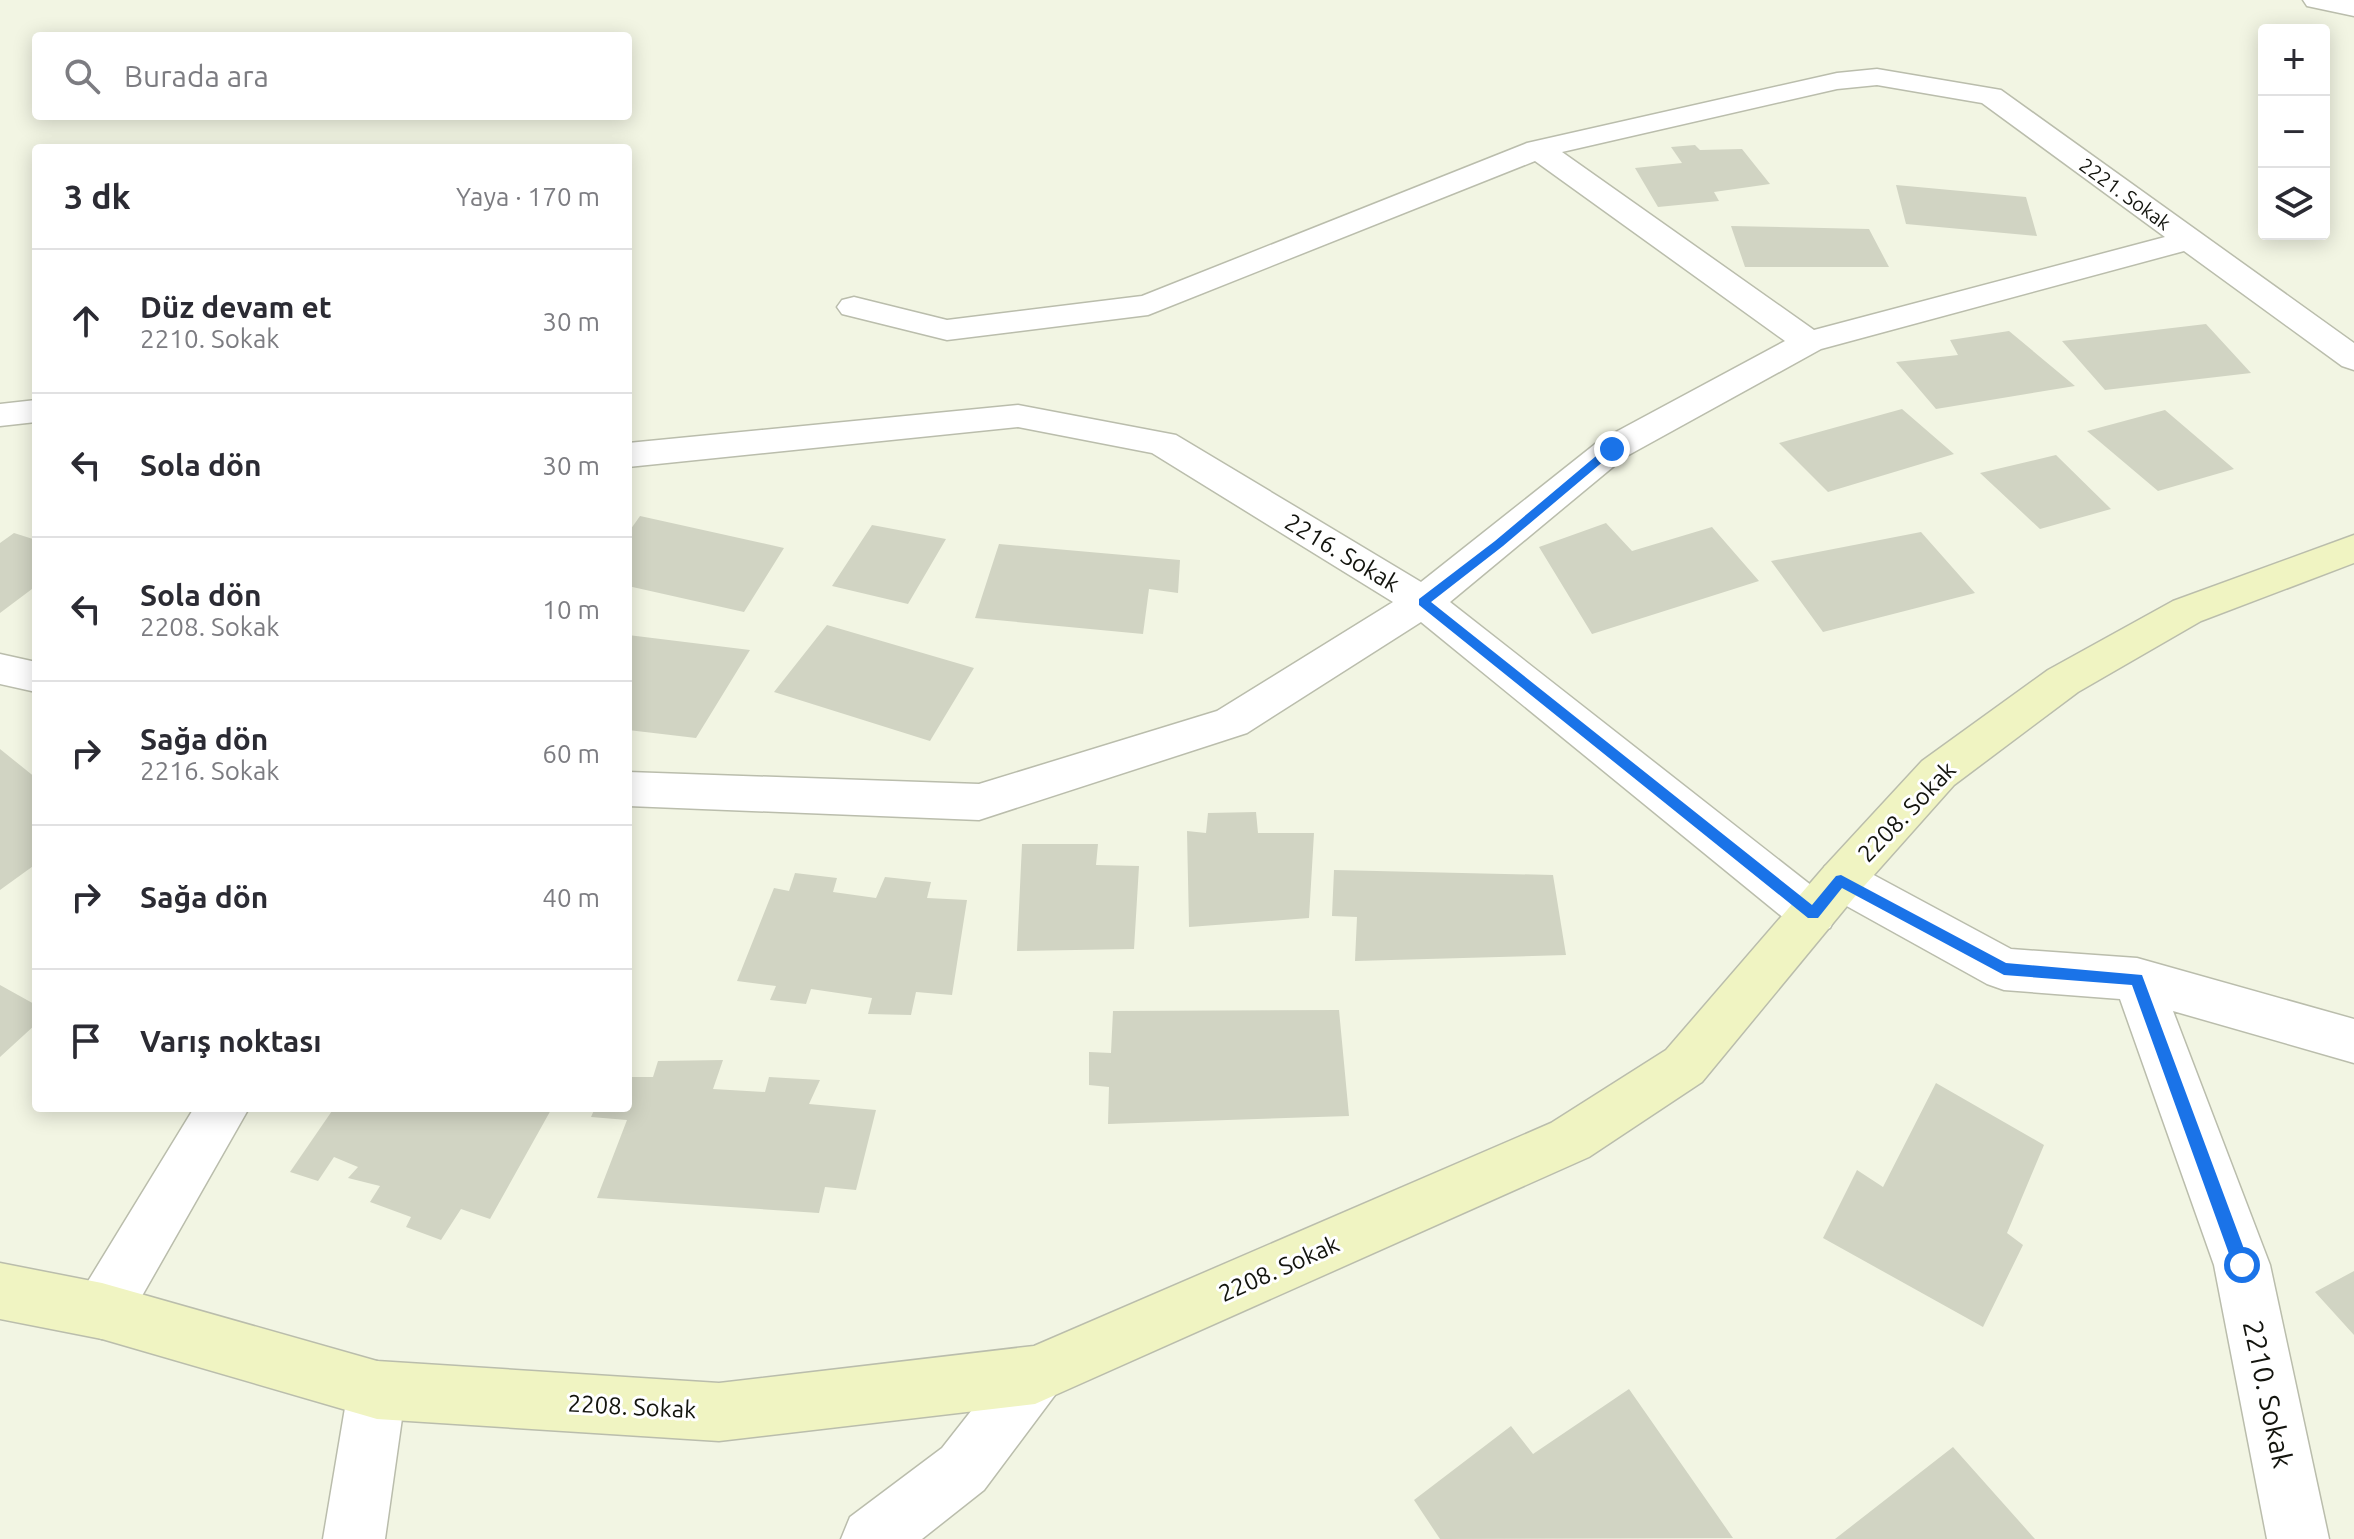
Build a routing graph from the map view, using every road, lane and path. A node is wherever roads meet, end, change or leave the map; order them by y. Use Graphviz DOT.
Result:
graph roads {
  1 [pos="2316,0"];
  2 [pos="2354,8"];
  3 [pos="1538,149"];
  4 [pos="2189,240"];
  5 [pos="854,307"];
  6 [pos="1809,342"];
  7 [pos="2354,359"];
  8 [pos="32,411"];
  9 [pos="0,415"];
  10 [pos="632,455"];
  11 [pos="2354,548"];
  12 [pos="1423,602"];
  13 [pos="0,669"];
  14 [pos="32,676"];
  15 [pos="632,789"];
  16 [pos="1827,897"];
  17 [pos="2137,979"];
  18 [pos="2354,1041"];
  19 [pos="221,1112"];
  20 [pos="0,1291"];
  21 [pos="102,1311"];
  22 [pos="1035,1375"];
  23 [pos="377,1390"];
  24 [pos="354,1539"];
  25 [pos="872,1539"];
  26 [pos="2298,1539"];
  1 -- 2 [label="street"];
  3 -- 4 [label="street, 2221. Sokak"];
  3 -- 5 [label="street, 2221. Sokak"];
  3 -- 6 [label="street"];
  4 -- 6 [label="street"];
  4 -- 7 [label="street, 2221. Sokak"];
  6 -- 12 [label="street"];
  8 -- 9 [label="street"];
  10 -- 12 [label="street, 2216. Sokak"];
  11 -- 16 [label="street, 2208. Sokak"];
  12 -- 15 [label="street"];
  12 -- 16 [label="street, 2216. Sokak"];
  13 -- 14 [label="street"];
  16 -- 17 [label="street, 2216. Sokak"];
  16 -- 22 [label="street, 2208. Sokak"];
  17 -- 18 [label="street, 2216. Sokak"];
  17 -- 26 [label="street, 2210. Sokak"];
  19 -- 21 [label="street"];
  20 -- 21 [label="street, 2208. Sokak"];
  21 -- 23 [label="street, 2208. Sokak"];
  22 -- 23 [label="street, 2208. Sokak"];
  22 -- 25 [label="street"];
  23 -- 24 [label="street"];
}
